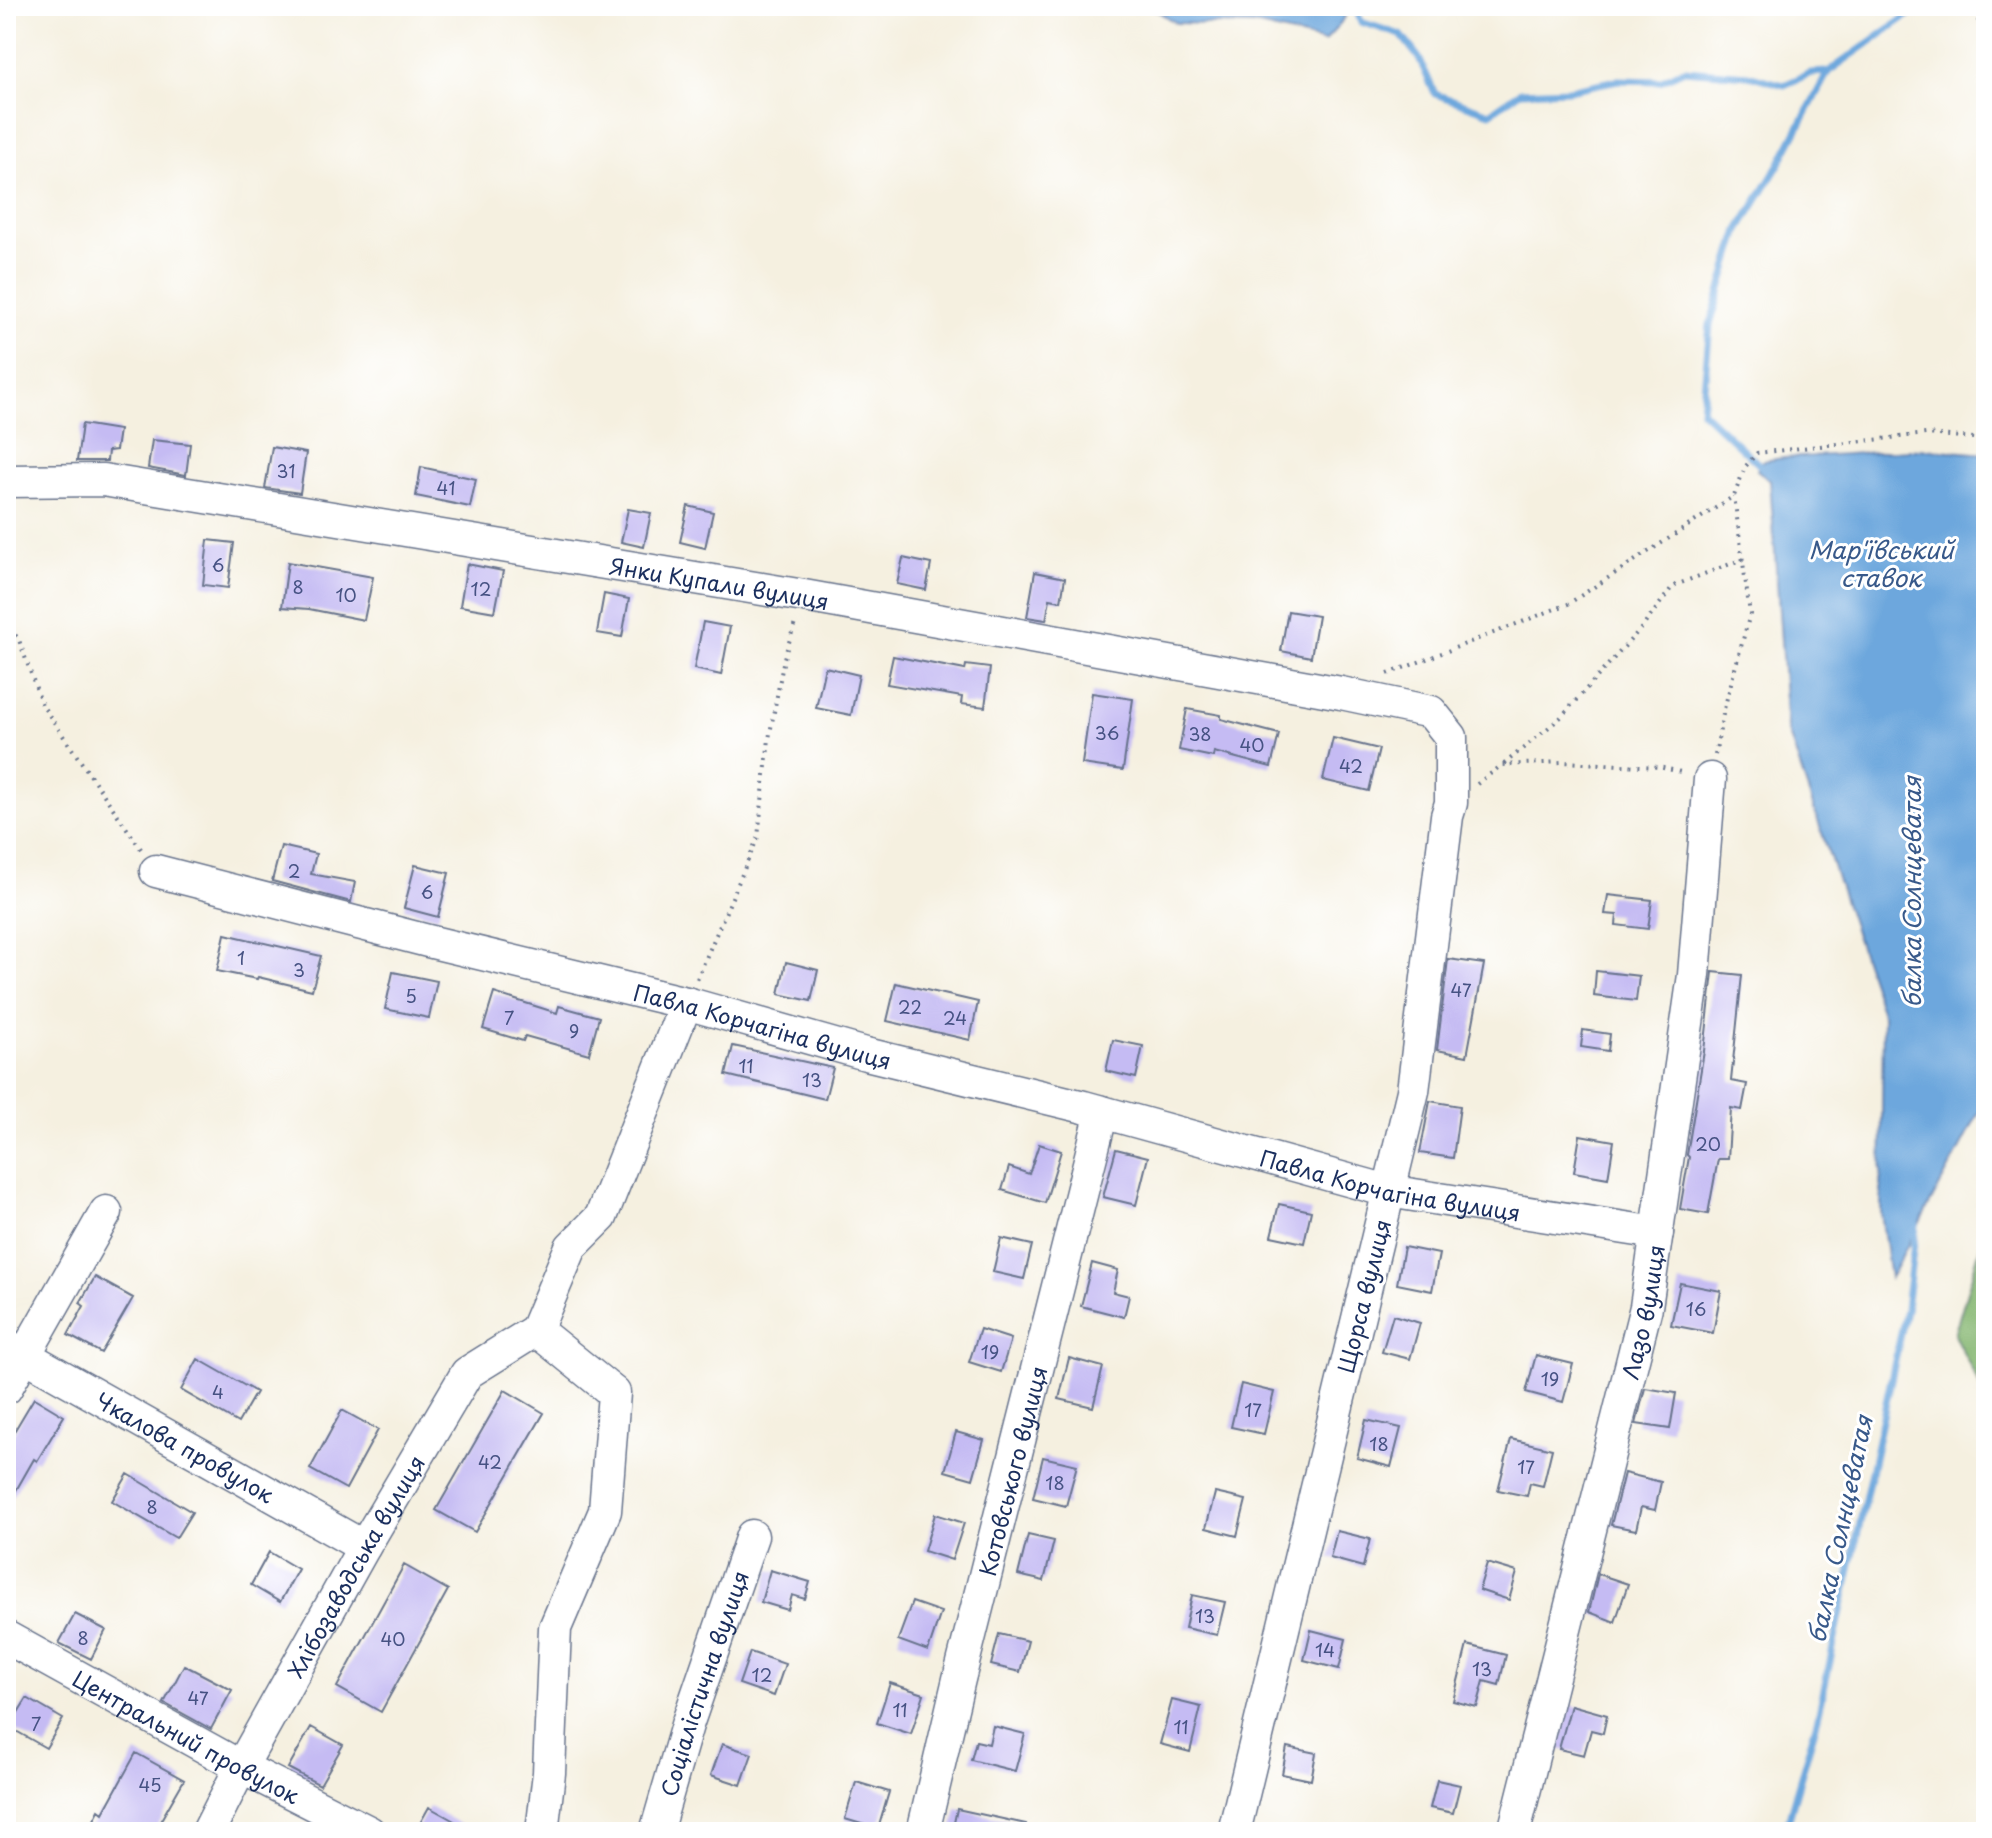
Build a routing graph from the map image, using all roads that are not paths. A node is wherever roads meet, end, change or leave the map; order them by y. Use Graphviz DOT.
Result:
graph roads {
  1 [pos="6,481"];
  2 [pos="1431,712"];
  3 [pos="1710,779"];
  4 [pos="156,871"];
  5 [pos="686,1003"];
  6 [pos="1102,1112"];
  7 [pos="1388,1191"];
  8 [pos="106,1212"];
  9 [pos="1657,1233"];
  10 [pos="536,1330"];
  11 [pos="15,1350"];
  12 [pos="6,1388"];
  13 [pos="752,1536"];
  14 [pos="364,1547"];
  15 [pos="6,1637"];
  16 [pos="241,1767"];
  17 [pos="208,1832"];
  18 [pos="369,1832"];
  19 [pos="542,1832"];
  20 [pos="656,1832"];
  21 [pos="923,1832"];
  22 [pos="1234,1832"];
  23 [pos="1514,1832"];
  1 -- 2 [label="street, Янки Купали вулиця"];
  2 -- 7 [label="street, Щорса вулиця"];
  3 -- 9 [label="street, Лазо вулиця"];
  4 -- 5 [label="street, Павла Корчагіна вулиця"];
  5 -- 6 [label="street, Павла Корчагіна вулиця"];
  5 -- 10 [label="street"];
  6 -- 7 [label="street, Павла Корчагіна вулиця"];
  6 -- 21 [label="street, Котовського вулиця"];
  7 -- 9 [label="street, Павла Корчагіна вулиця"];
  7 -- 22 [label="street, Щорса вулиця"];
  8 -- 11 [label="street"];
  9 -- 23 [label="street, Лазо вулиця"];
  10 -- 14 [label="street, Хлібозаводська вулиця"];
  10 -- 19 [label="street"];
  11 -- 12 [label="street"];
  11 -- 14 [label="street, Чкалова провулок"];
  13 -- 20 [label="street, Соціалістична вулиця"];
  14 -- 16 [label="street, Хлібозаводська вулиця"];
  15 -- 16 [label="street, Центральний провулок"];
  16 -- 17 [label="street, Хлібозаводська вулиця"];
  16 -- 18 [label="street, Центральний провулок"];
}
